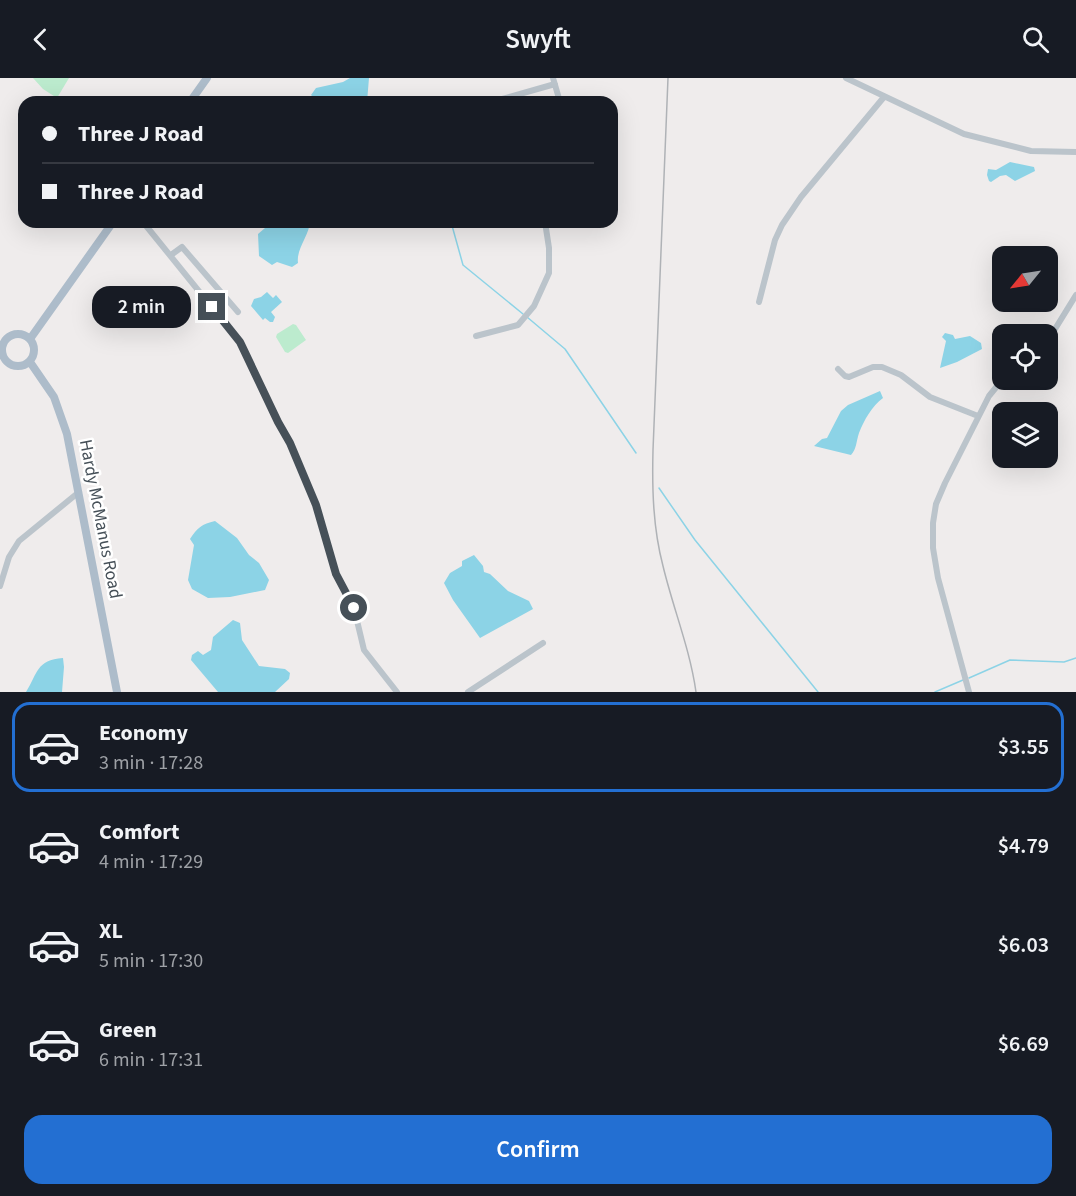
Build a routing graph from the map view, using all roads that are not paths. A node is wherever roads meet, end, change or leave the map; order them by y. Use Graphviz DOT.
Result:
graph roads {
  1 [pos="207,78"];
  2 [pos="846,78"];
  3 [pos="554,81"];
  4 [pos="194,96"];
  5 [pos="510,96"];
  6 [pos="558,96"];
  7 [pos="884,97"];
  8 [pos="1076,152"];
  9 [pos="109,228"];
  10 [pos="148,228"];
  11 [pos="546,228"];
  12 [pos="171,255"];
  13 [pos="1076,295"];
  14 [pos="759,302"];
  15 [pos="238,312"];
  16 [pos="1058,324"];
  17 [pos="476,336"];
  18 [pos="30,339"];
  19 [pos="2,361"];
  20 [pos="30,362"];
  21 [pos="838,369"];
  22 [pos="993,390"];
  23 [pos="978,416"];
  24 [pos="79,492"];
  25 [pos="0,586"];
  26 [pos="543,644"];
  27 [pos="117,692"];
  28 [pos="398,692"];
  29 [pos="468,692"];
  30 [pos="969,692"];
  1 -- 4 [label="main road"];
  2 -- 7 [label="street"];
  3 -- 5 [label="street"];
  3 -- 6 [label="street"];
  7 -- 8 [label="street"];
  7 -- 14 [label="street"];
  9 -- 18 [label="main road"];
  10 -- 12 [label="street"];
  11 -- 17 [label="street"];
  12 -- 15 [label="street"];
  12 -- 28 [label="street"];
  13 -- 16 [label="street"];
  18 -- 19 [label="main road"];
  18 -- 20 [label="main road"];
  19 -- 20 [label="main road"];
  20 -- 24 [label="main road, Hardy McManus Road"];
  21 -- 23 [label="street"];
  22 -- 23 [label="street"];
  23 -- 30 [label="street"];
  24 -- 25 [label="street"];
  24 -- 27 [label="main road, Hardy McManus Road"];
  26 -- 29 [label="street"];
}
